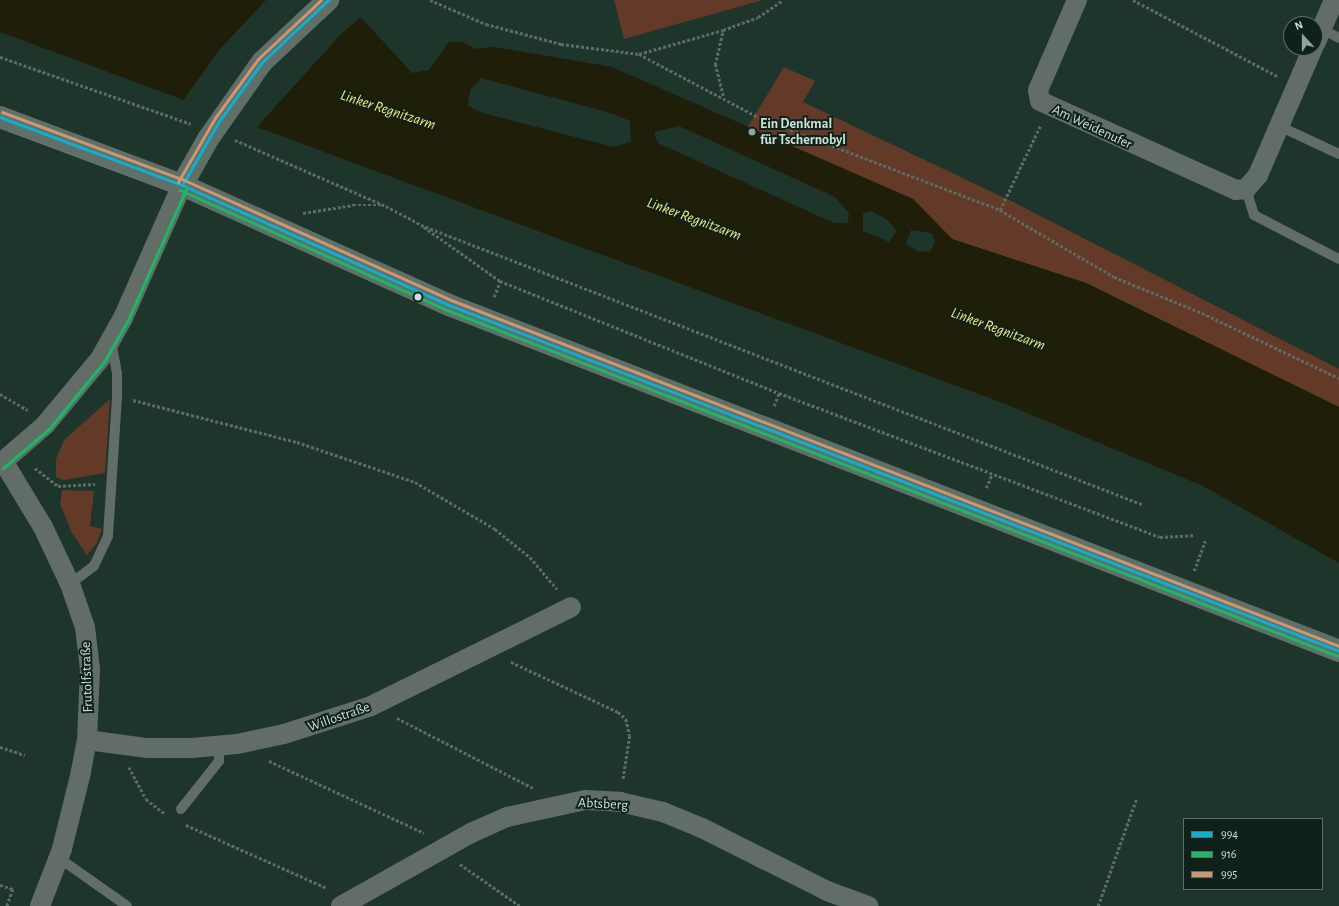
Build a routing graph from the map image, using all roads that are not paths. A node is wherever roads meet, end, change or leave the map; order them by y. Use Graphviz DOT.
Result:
graph roads {
  1 [pos="328,0"];
  2 [pos="1078,0"];
  3 [pos="1334,0"];
  4 [pos="1323,25"];
  5 [pos="1323,36"];
  6 [pos="1339,38"];
  7 [pos="1310,56"];
  8 [pos="0,117"];
  9 [pos="1279,126"];
  10 [pos="1339,154"];
  11 [pos="182,185"];
  12 [pos="1246,189"];
  13 [pos="1339,258"];
  14 [pos="111,343"];
  15 [pos="6,459"];
  16 [pos="70,584"];
  17 [pos="571,607"];
  18 [pos="1339,651"];
  19 [pos="87,740"];
  20 [pos="219,746"];
  21 [pos="181,809"];
  22 [pos="59,858"];
  23 [pos="343,905"];
  24 [pos="40,906"];
  25 [pos="127,906"];
  26 [pos="868,906"];
  1 -- 11 [label="street, bridge"];
  2 -- 12 [label="street, Am Weidenufer"];
  3 -- 4 [label="street"];
  5 -- 6 [label="lane"];
  7 -- 9 [label="street"];
  8 -- 11 [label="street"];
  9 -- 10 [label="lane"];
  9 -- 12 [label="street"];
  11 -- 14 [label="street"];
  11 -- 18 [label="street"];
  12 -- 13 [label="lane"];
  14 -- 15 [label="street"];
  14 -- 16 [label="lane"];
  15 -- 16 [label="street, Frutolfstraße"];
  16 -- 19 [label="street, Frutolfstraße"];
  17 -- 20 [label="street, Willostraße"];
  19 -- 20 [label="street, Willostraße"];
  19 -- 22 [label="street, Frutolfstraße"];
  20 -- 21 [label="lane"];
  22 -- 24 [label="street, Frutolfstraße"];
  22 -- 25 [label="lane"];
  23 -- 26 [label="street, Abtsberg"];
}
